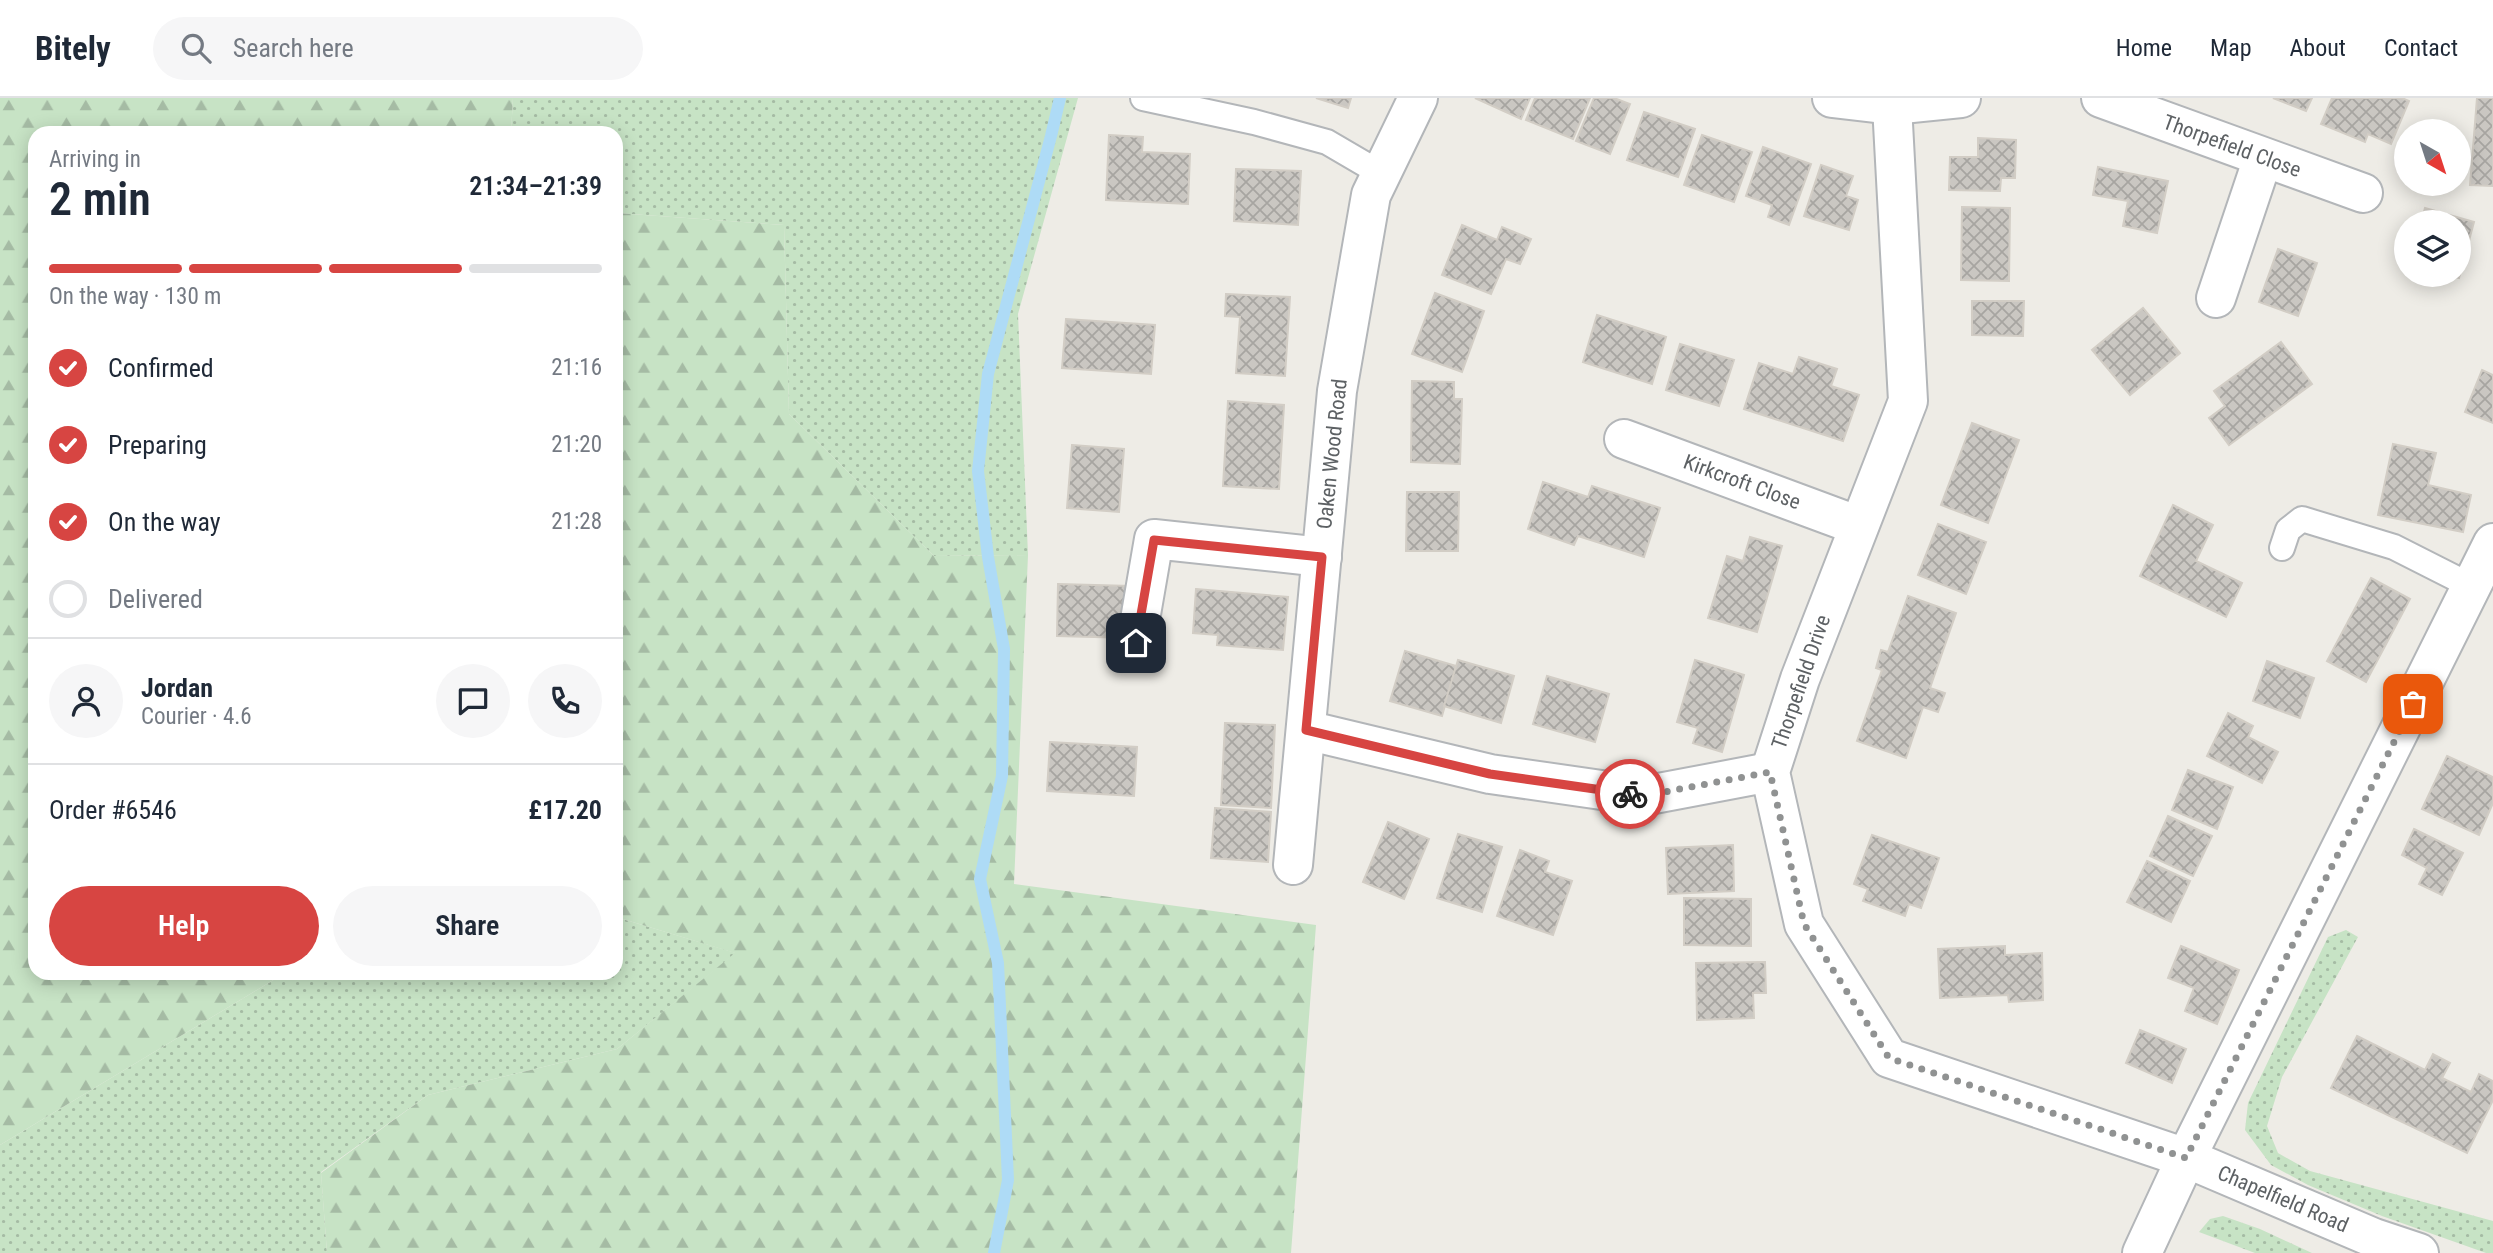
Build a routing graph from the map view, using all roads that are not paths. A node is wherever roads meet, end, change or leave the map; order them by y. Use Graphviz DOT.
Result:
graph roads {
  1 [pos="1143,98"];
  2 [pos="1418,98"];
  3 [pos="1832,98"];
  4 [pos="1961,98"];
  5 [pos="2101,98"];
  6 [pos="1892,105"];
  7 [pos="2263,158"];
  8 [pos="1380,173"];
  9 [pos="2363,193"];
  10 [pos="2216,298"];
  11 [pos="1625,439"];
  12 [pos="1859,526"];
  13 [pos="2493,543"];
  14 [pos="2282,548"];
  15 [pos="1322,557"];
  16 [pos="2471,586"];
  17 [pos="1136,643"];
  18 [pos="1306,730"];
  19 [pos="1770,772"];
  20 [pos="1293,865"];
  21 [pos="2186,1158"];
  22 [pos="2142,1253"];
  23 [pos="2419,1253"];
  1 -- 8 [label="lane"];
  2 -- 8 [label="street, Oaken Wood Road"];
  3 -- 6 [label="street"];
  4 -- 6 [label="street"];
  5 -- 7 [label="street, Thorpefield Close"];
  6 -- 12 [label="street, Thorpefield Drive"];
  7 -- 9 [label="street, Thorpefield Close"];
  7 -- 10 [label="street"];
  8 -- 15 [label="street, Oaken Wood Road"];
  11 -- 12 [label="street, Kirkcroft Close"];
  12 -- 19 [label="street, Thorpefield Drive"];
  13 -- 16 [label="street"];
  14 -- 16 [label="lane"];
  15 -- 17 [label="street"];
  15 -- 18 [label="street, Oaken Wood Road"];
  16 -- 21 [label="street"];
  18 -- 19 [label="street"];
  18 -- 20 [label="street, Oaken Wood Road"];
  19 -- 21 [label="street, Thorpefield Drive"];
  21 -- 22 [label="street"];
  21 -- 23 [label="street, Chapelfield Road"];
}
